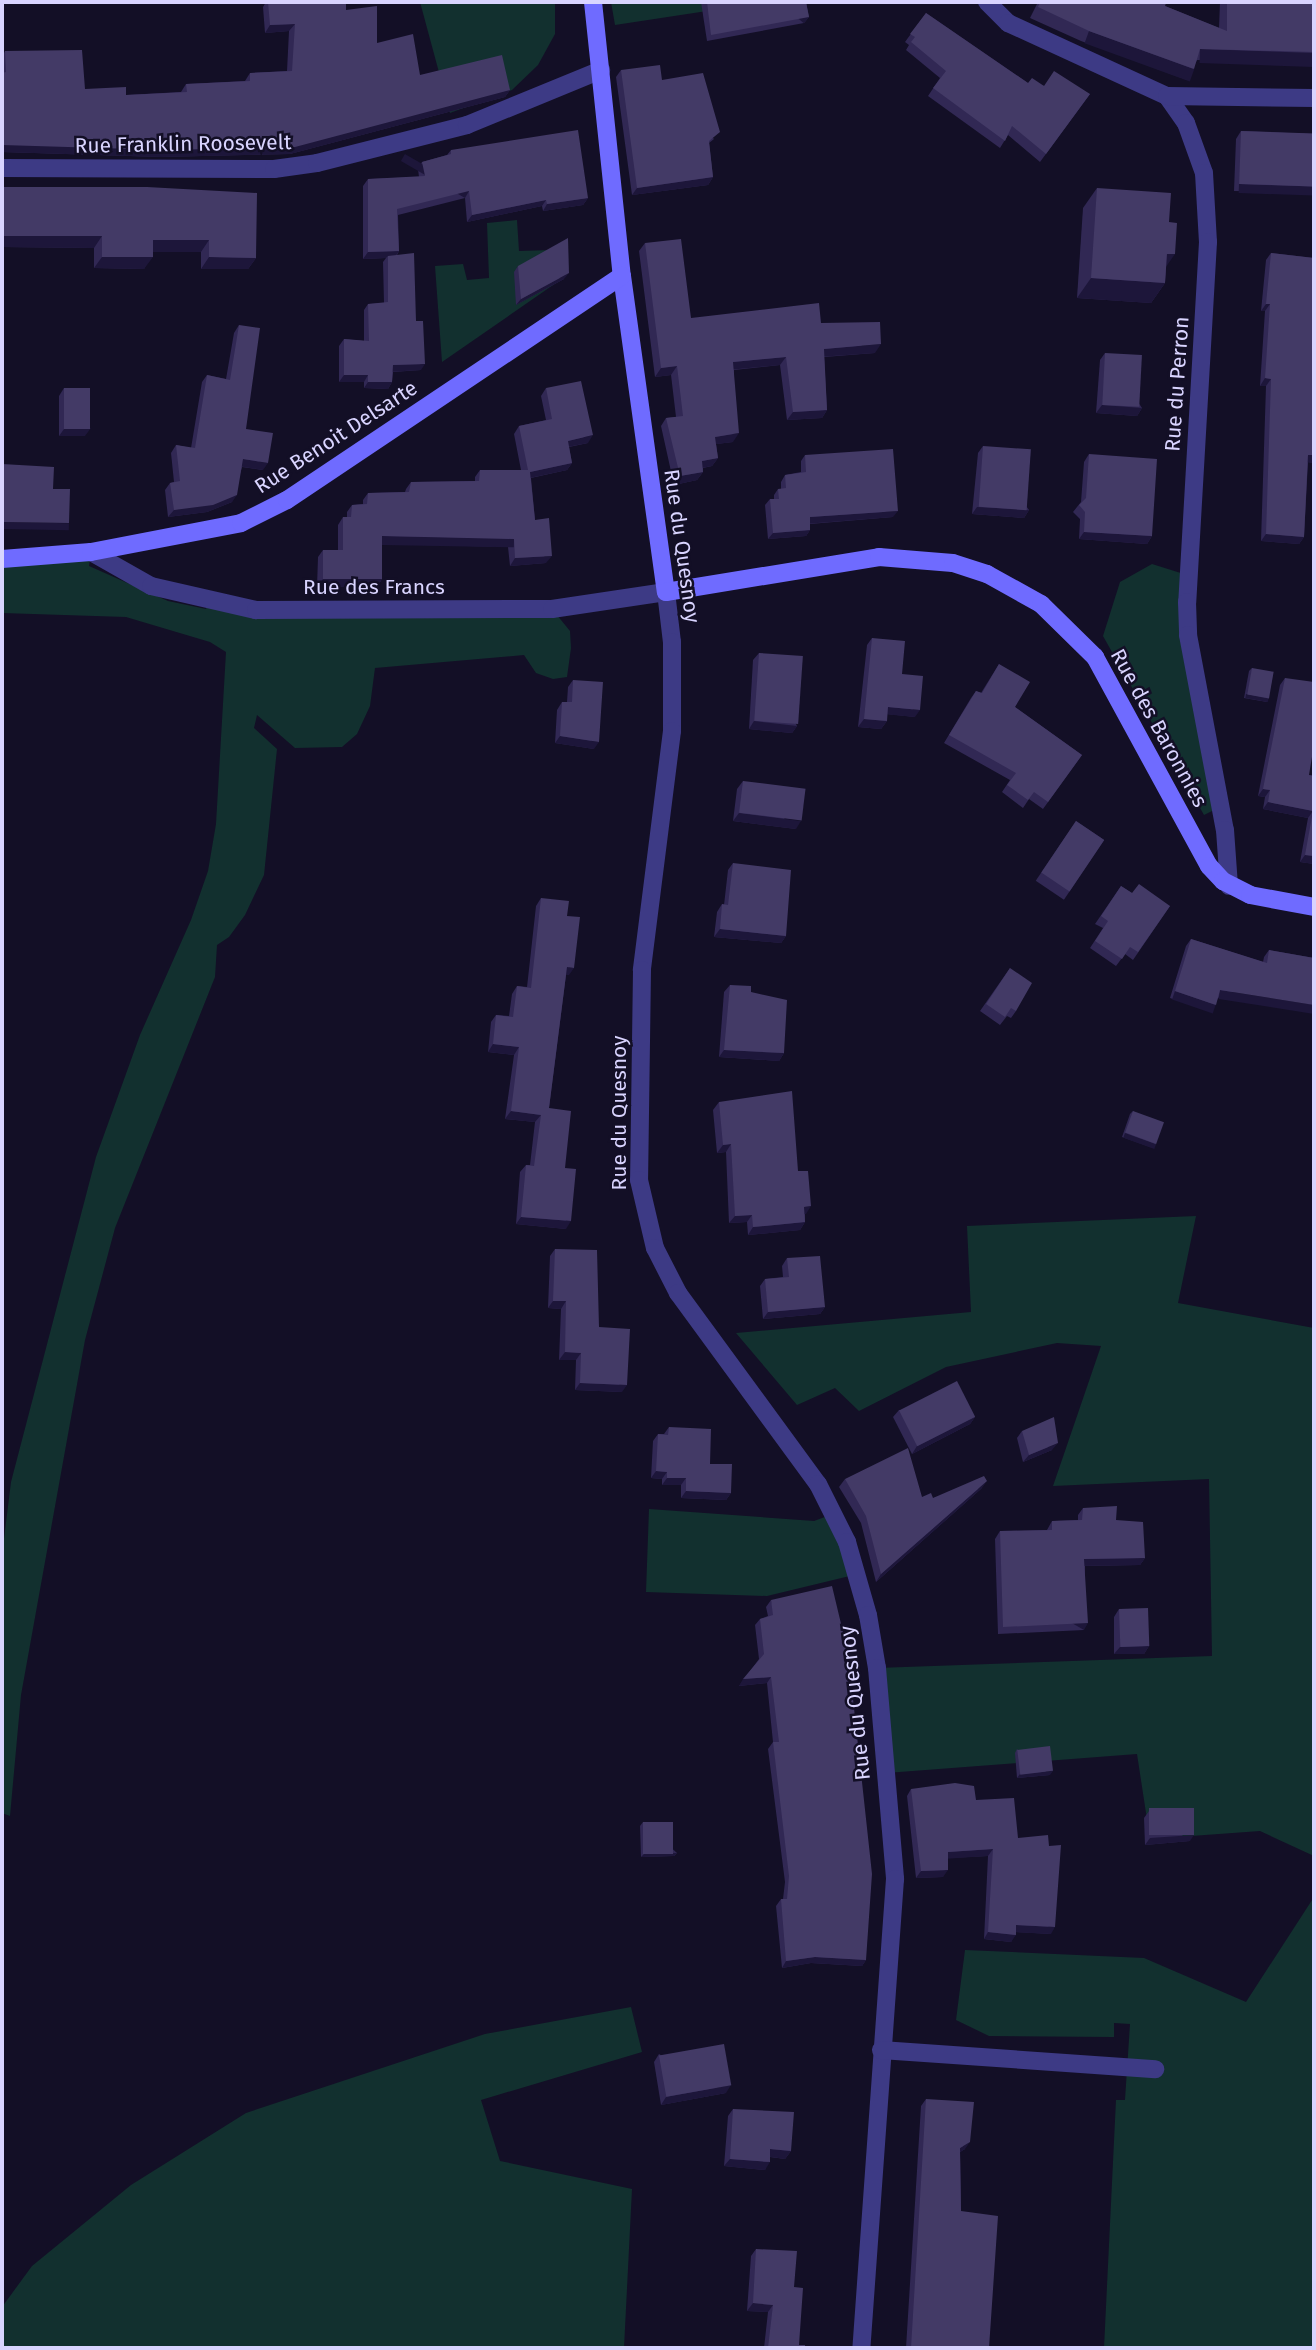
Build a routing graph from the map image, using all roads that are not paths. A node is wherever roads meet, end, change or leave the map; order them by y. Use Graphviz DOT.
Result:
graph roads {
  1 [pos="593,2"];
  2 [pos="987,2"];
  3 [pos="601,71"];
  4 [pos="1167,96"];
  5 [pos="1314,98"];
  6 [pos="2,168"];
  7 [pos="622,276"];
  8 [pos="91,552"];
  9 [pos="2,559"];
  10 [pos="666,592"];
  11 [pos="1229,886"];
  12 [pos="1314,906"];
  13 [pos="881,2050"];
  14 [pos="1155,2069"];
  15 [pos="861,2348"];
  1 -- 3 [label="street, Rue du Quesnoy"];
  2 -- 4 [label="street"];
  3 -- 6 [label="street, Rue Franklin Roosevelt"];
  3 -- 7 [label="street, Rue du Quesnoy"];
  4 -- 5 [label="street"];
  4 -- 11 [label="street, Rue du Perron"];
  7 -- 8 [label="street, Rue Benoit Delsarte"];
  7 -- 10 [label="street, Rue du Quesnoy"];
  8 -- 9 [label="street, Rue Benoit Delsarte"];
  8 -- 10 [label="street, Rue des Francs"];
  10 -- 11 [label="street, Rue des Baronnies"];
  10 -- 13 [label="street, Rue du Quesnoy"];
  11 -- 12 [label="street, Rue des Baronnies"];
  13 -- 14 [label="street"];
  13 -- 15 [label="street, Rue du Quesnoy"];
}
